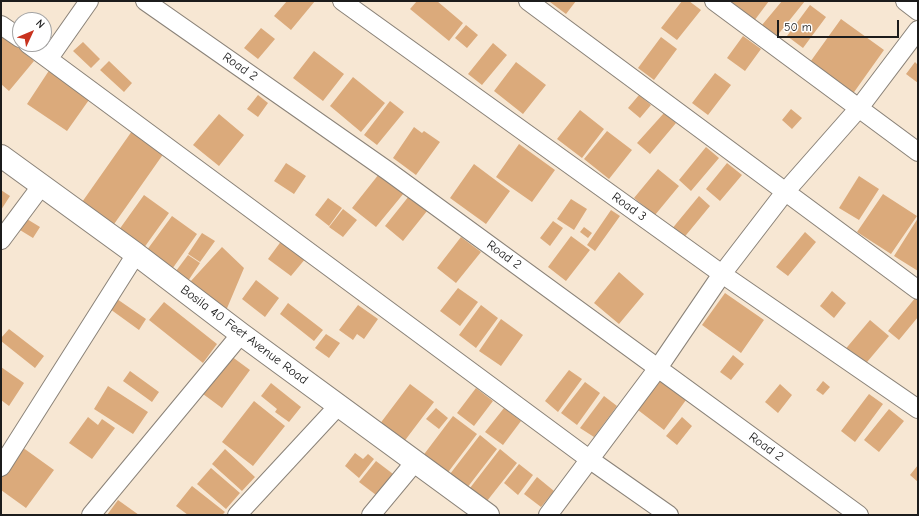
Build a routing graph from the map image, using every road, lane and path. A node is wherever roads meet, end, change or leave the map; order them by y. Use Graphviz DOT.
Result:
graph roads {
  1 [pos="89,1"];
  2 [pos="146,1"];
  3 [pos="342,1"];
  4 [pos="528,1"];
  5 [pos="714,1"];
  6 [pos="905,1"];
  7 [pos="918,11"];
  8 [pos="1,25"];
  9 [pos="918,30"];
  10 [pos="12,33"];
  11 [pos="40,52"];
  12 [pos="49,58"];
  13 [pos="859,108"];
  14 [pos="918,152"];
  15 [pos="1,156"];
  16 [pos="42,185"];
  17 [pos="785,192"];
  18 [pos="1,240"];
  19 [pos="136,254"];
  20 [pos="722,274"];
  21 [pos="918,290"];
  22 [pos="240,334"];
  23 [pos="658,368"];
  24 [pos="339,405"];
  25 [pos="918,409"];
  26 [pos="590,459"];
  27 [pos="415,462"];
  28 [pos="1,467"];
  29 [pos="91,515"];
  30 [pos="237,515"];
  31 [pos="371,515"];
  32 [pos="488,515"];
  33 [pos="548,515"];
  34 [pos="669,515"];
  35 [pos="859,515"];
  1 -- 12 [label="street"];
  2 -- 23 [label="street, Road 2"];
  3 -- 20 [label="street, Road 3"];
  4 -- 17 [label="street"];
  5 -- 13 [label="street"];
  6 -- 7 [label="street"];
  8 -- 10 [label="street"];
  9 -- 13 [label="street"];
  11 -- 12 [label="street"];
  12 -- 26 [label="street"];
  13 -- 14 [label="street"];
  13 -- 17 [label="street"];
  15 -- 16 [label="street, Bosila 40 Feet Avenue Road"];
  16 -- 18 [label="street"];
  16 -- 19 [label="street, Bosila 40 Feet Avenue Road"];
  17 -- 20 [label="street"];
  17 -- 21 [label="street"];
  19 -- 22 [label="street, Bosila 40 Feet Avenue Road"];
  19 -- 28 [label="street"];
  20 -- 23 [label="street"];
  20 -- 25 [label="street, Road 3"];
  22 -- 24 [label="street, Bosila 40 Feet Avenue Road"];
  22 -- 29 [label="street"];
  23 -- 26 [label="street"];
  23 -- 35 [label="street, Road 2"];
  24 -- 27 [label="street, Bosila 40 Feet Avenue Road"];
  24 -- 30 [label="street"];
  26 -- 33 [label="street"];
  26 -- 34 [label="street"];
  27 -- 31 [label="street"];
  27 -- 32 [label="street, Bosila 40 Feet Avenue Road"];
}
